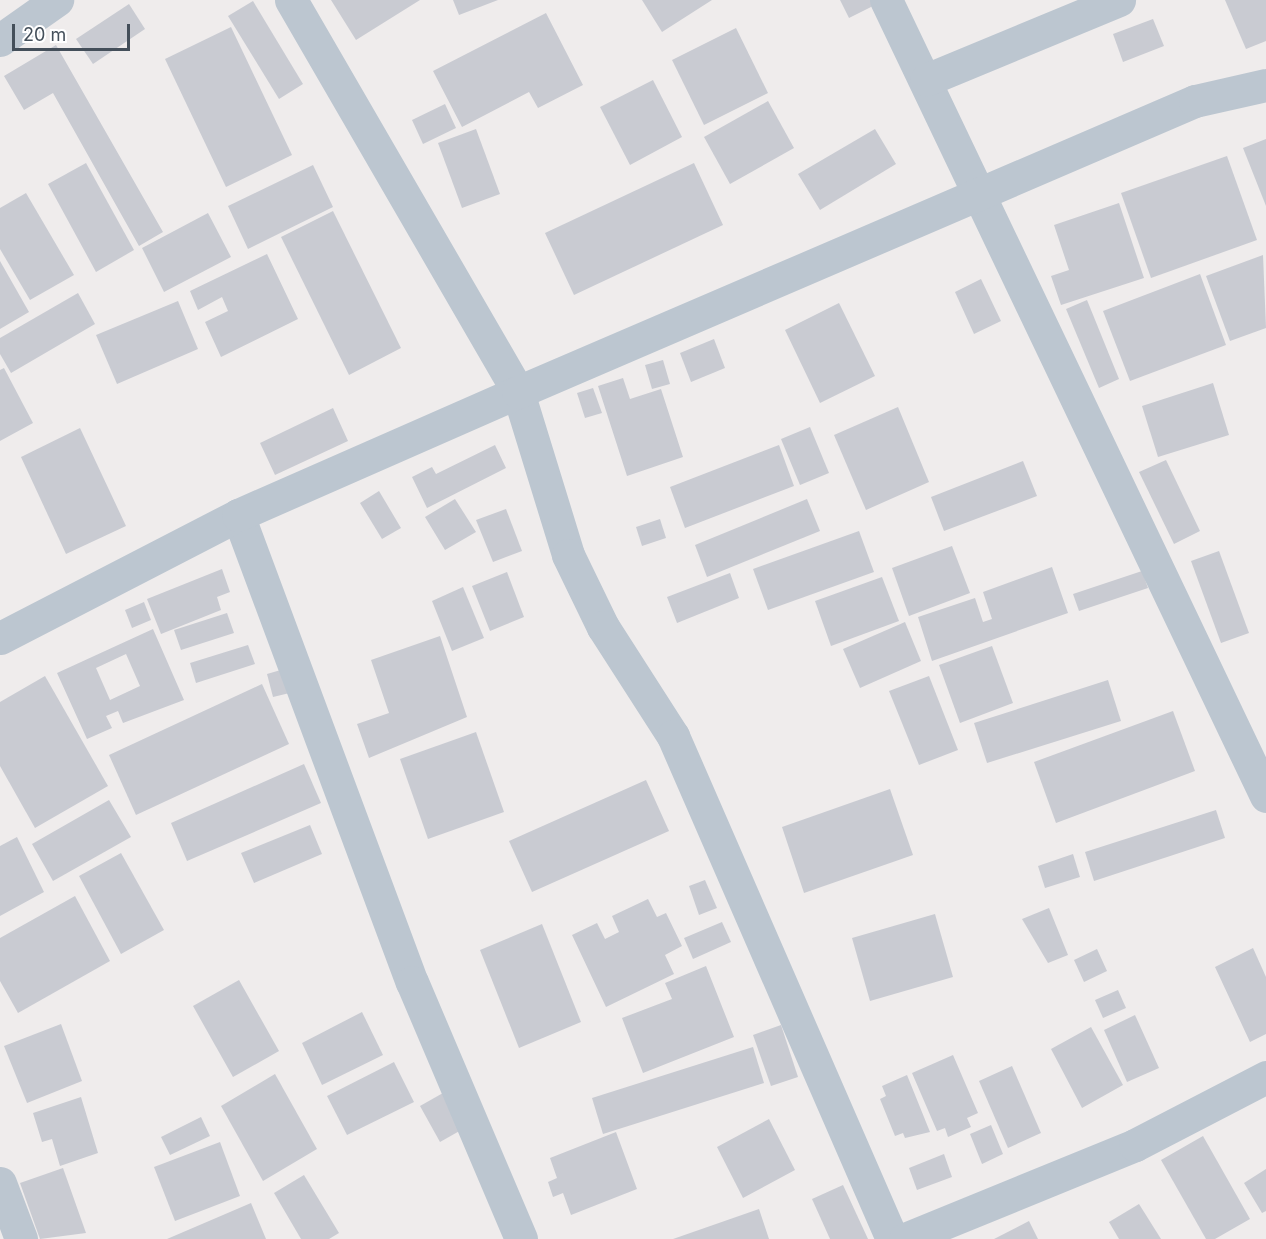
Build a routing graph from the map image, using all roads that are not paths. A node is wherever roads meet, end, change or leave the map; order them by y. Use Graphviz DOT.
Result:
graph roads {
  1 [pos="57,0"];
  2 [pos="291,0"];
  3 [pos="886,0"];
  4 [pos="1119,0"];
  5 [pos="0,40"];
  6 [pos="926,80"];
  7 [pos="1266,85"];
  8 [pos="981,191"];
  9 [pos="518,392"];
  10 [pos="238,515"];
  11 [pos="0,638"];
  12 [pos="1266,796"];
  13 [pos="1266,1077"];
  14 [pos="0,1183"];
  15 [pos="21,1239"];
  16 [pos="522,1239"];
  17 [pos="892,1239"];
  18 [pos="905,1239"];
  1 -- 5 [label="street"];
  2 -- 9 [label="street"];
  3 -- 6 [label="street"];
  4 -- 6 [label="street"];
  6 -- 8 [label="street"];
  7 -- 8 [label="street"];
  8 -- 9 [label="street"];
  8 -- 12 [label="street"];
  9 -- 10 [label="street"];
  9 -- 17 [label="street"];
  10 -- 11 [label="street"];
  10 -- 16 [label="street"];
  13 -- 18 [label="street"];
  14 -- 15 [label="street"];
}
